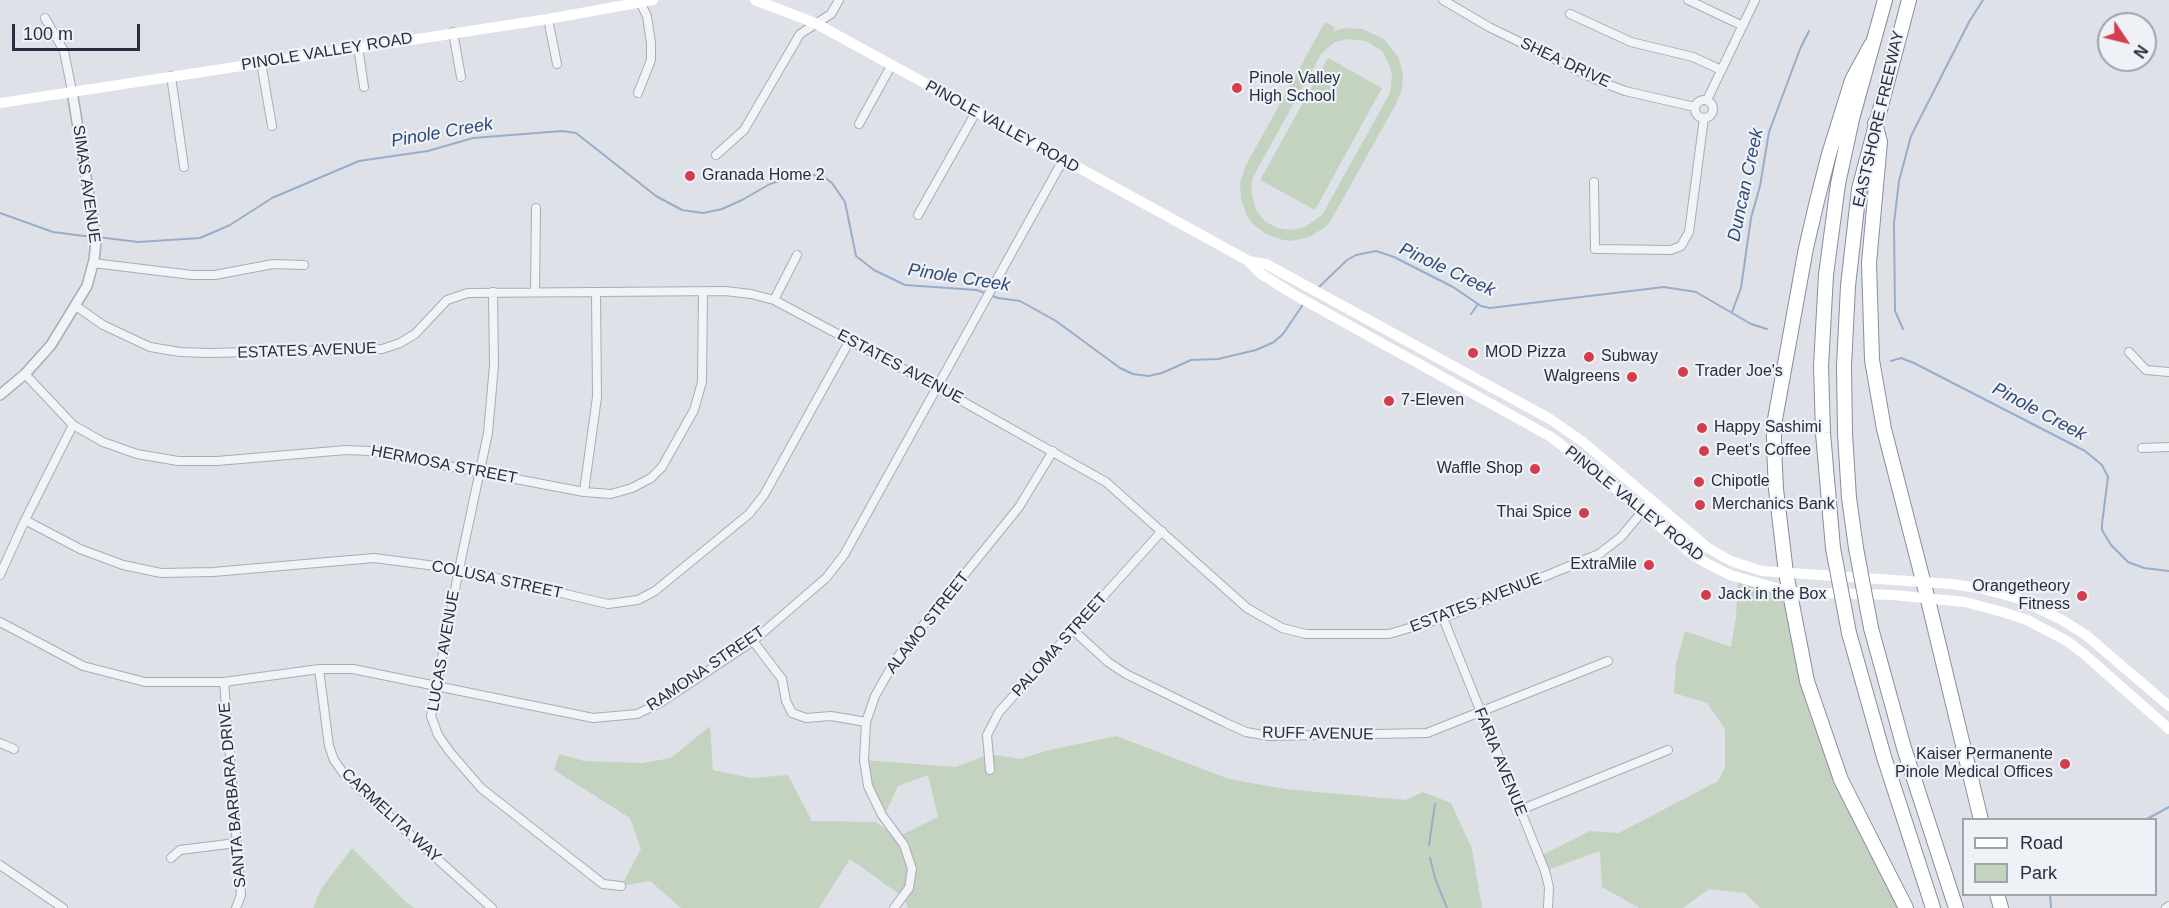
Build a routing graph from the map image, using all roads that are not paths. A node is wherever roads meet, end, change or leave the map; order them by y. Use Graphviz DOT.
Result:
graph roads {
  1 [pos="653,0"];
  2 [pos="755,0"];
  3 [pos="838,0"];
  4 [pos="1443,0"];
  5 [pos="1688,0"];
  6 [pos="1755,0"];
  7 [pos="1885,0"];
  8 [pos="1909,0"];
  9 [pos="639,1"];
  10 [pos="1570,14"];
  11 [pos="45,18"];
  12 [pos="548,19"];
  13 [pos="815,23"];
  14 [pos="1743,26"];
  15 [pos="453,32"];
  16 [pos="1871,45"];
  17 [pos="358,47"];
  18 [pos="261,62"];
  19 [pos="557,64"];
  20 [pos="891,66"];
  21 [pos="1721,70"];
  22 [pos="171,76"];
  23 [pos="461,78"];
  24 [pos="364,87"];
  25 [pos="72,91"];
  26 [pos="638,93"];
  27 [pos="1707,100"];
  28 [pos="0,103"];
  29 [pos="1695,107"];
  30 [pos="976,112"];
  31 [pos="1704,118"];
  32 [pos="1875,123"];
  33 [pos="859,124"];
  34 [pos="272,126"];
  35 [pos="716,155"];
  36 [pos="1063,160"];
  37 [pos="184,167"];
  38 [pos="1594,182"];
  39 [pos="536,208"];
  40 [pos="918,215"];
  41 [pos="797,255"];
  42 [pos="1246,260"];
  43 [pos="93,261"];
  44 [pos="304,265"];
  45 [pos="493,292"];
  46 [pos="535,292"];
  47 [pos="596,292"];
  48 [pos="703,292"];
  49 [pos="774,300"];
  50 [pos="76,306"];
  51 [pos="850,340"];
  52 [pos="2129,352"];
  53 [pos="2169,372"];
  54 [pos="25,374"];
  55 [pos="937,387"];
  56 [pos="0,395"];
  57 [pos="73,425"];
  58 [pos="2142,447"];
  59 [pos="2169,447"];
  60 [pos="1053,451"];
  61 [pos="480,472"];
  62 [pos="584,492"];
  63 [pos="1651,501"];
  64 [pos="1642,512"];
  65 [pos="25,520"];
  66 [pos="1162,531"];
  67 [pos="459,569"];
  68 [pos="1786,573"];
  69 [pos="0,575"];
  70 [pos="1923,582"];
  71 [pos="1791,592"];
  72 [pos="1928,600"];
  73 [pos="1443,618"];
  74 [pos="0,622"];
  75 [pos="1073,630"];
  76 [pos="753,641"];
  77 [pos="1608,661"];
  78 [pos="319,669"];
  79 [pos="224,682"];
  80 [pos="437,685"];
  81 [pos="2169,706"];
  82 [pos="1480,712"];
  83 [pos="866,722"];
  84 [pos="2169,729"];
  85 [pos="0,743"];
  86 [pos="14,749"];
  87 [pos="1668,750"];
  88 [pos="990,770"];
  89 [pos="1520,810"];
  90 [pos="1981,818"];
  91 [pos="236,843"];
  92 [pos="171,858"];
  93 [pos="0,865"];
  94 [pos="621,886"];
  95 [pos="63,908"];
  96 [pos="236,908"];
  97 [pos="492,908"];
  98 [pos="894,908"];
  99 [pos="1548,908"];
  100 [pos="1906,908"];
  101 [pos="1933,908"];
  102 [pos="1956,908"];
  1 -- 9 [label="main road, PINOLE VALLEY ROAD"];
  2 -- 13 [label="main road, PINOLE VALLEY ROAD"];
  3 -- 13 [label="street"];
  4 -- 29 [label="street, SHEA DRIVE"];
  5 -- 14 [label="street"];
  6 -- 14 [label="street"];
  7 -- 16 [label="highway, EASTSHORE FREEWAY"];
  8 -- 32 [label="highway, EASTSHORE FREEWAY"];
  9 -- 12 [label="main road, PINOLE VALLEY ROAD"];
  9 -- 26 [label="street"];
  10 -- 21 [label="street"];
  11 -- 25 [label="street, SIMAS AVENUE"];
  12 -- 15 [label="main road, PINOLE VALLEY ROAD"];
  12 -- 19 [label="street"];
  13 -- 20 [label="main road, PINOLE VALLEY ROAD"];
  13 -- 35 [label="street"];
  14 -- 21 [label="street"];
  15 -- 17 [label="main road, PINOLE VALLEY ROAD"];
  15 -- 23 [label="street"];
  16 -- 68 [label="highway"];
  16 -- 101 [label="highway, EASTSHORE FREEWAY, bridge"];
  17 -- 18 [label="main road, PINOLE VALLEY ROAD"];
  17 -- 24 [label="street"];
  18 -- 22 [label="main road, PINOLE VALLEY ROAD"];
  18 -- 34 [label="street"];
  20 -- 30 [label="main road, PINOLE VALLEY ROAD"];
  20 -- 33 [label="street"];
  21 -- 27 [label="street"];
  22 -- 25 [label="main road, PINOLE VALLEY ROAD"];
  22 -- 37 [label="street"];
  25 -- 28 [label="main road, PINOLE VALLEY ROAD"];
  25 -- 43 [label="street, SIMAS AVENUE"];
  27 -- 29 [label="street"];
  27 -- 31 [label="street"];
  29 -- 31 [label="street"];
  30 -- 36 [label="main road, PINOLE VALLEY ROAD"];
  30 -- 40 [label="street"];
  31 -- 38 [label="street"];
  32 -- 70 [label="highway"];
  32 -- 102 [label="highway, EASTSHORE FREEWAY, bridge"];
  36 -- 42 [label="main road, PINOLE VALLEY ROAD"];
  36 -- 55 [label="street, RAMONA STREET"];
  39 -- 46 [label="street"];
  41 -- 49 [label="street"];
  42 -- 63 [label="main road, PINOLE VALLEY ROAD"];
  42 -- 64 [label="main road, PINOLE VALLEY ROAD"];
  43 -- 44 [label="street"];
  43 -- 50 [label="street, SIMAS AVENUE"];
  45 -- 46 [label="street, ESTATES AVENUE"];
  45 -- 50 [label="street, ESTATES AVENUE"];
  45 -- 61 [label="street, LUCAS AVENUE"];
  46 -- 47 [label="street, ESTATES AVENUE"];
  47 -- 48 [label="street, ESTATES AVENUE"];
  47 -- 62 [label="street"];
  48 -- 49 [label="street, ESTATES AVENUE"];
  48 -- 62 [label="street, HERMOSA STREET"];
  49 -- 51 [label="street, ESTATES AVENUE"];
  50 -- 54 [label="street, SIMAS AVENUE"];
  51 -- 55 [label="street, ESTATES AVENUE"];
  51 -- 67 [label="street, COLUSA STREET"];
  52 -- 53 [label="street"];
  54 -- 56 [label="street, SIMAS AVENUE"];
  54 -- 57 [label="street, HERMOSA STREET"];
  55 -- 60 [label="street, ESTATES AVENUE"];
  55 -- 76 [label="street, RAMONA STREET"];
  57 -- 61 [label="street, HERMOSA STREET"];
  57 -- 65 [label="street"];
  58 -- 59 [label="street"];
  60 -- 66 [label="street, ESTATES AVENUE"];
  60 -- 83 [label="street, ALAMO STREET"];
  61 -- 62 [label="street, HERMOSA STREET"];
  61 -- 67 [label="street, LUCAS AVENUE"];
  63 -- 64 [label="street, ESTATES AVENUE"];
  63 -- 68 [label="main road, PINOLE VALLEY ROAD"];
  64 -- 71 [label="main road, PINOLE VALLEY ROAD"];
  64 -- 73 [label="street, ESTATES AVENUE"];
  65 -- 67 [label="street, COLUSA STREET"];
  65 -- 69 [label="street"];
  66 -- 73 [label="street, ESTATES AVENUE"];
  66 -- 75 [label="street, PALOMA STREET"];
  67 -- 80 [label="street, LUCAS AVENUE"];
  68 -- 70 [label="main road, PINOLE VALLEY ROAD"];
  68 -- 71 [label="highway"];
  70 -- 72 [label="highway"];
  70 -- 81 [label="main road, PINOLE VALLEY ROAD"];
  71 -- 72 [label="main road, PINOLE VALLEY ROAD"];
  71 -- 100 [label="highway"];
  72 -- 84 [label="main road, PINOLE VALLEY ROAD"];
  72 -- 90 [label="highway"];
  73 -- 82 [label="street, FARIA AVENUE"];
  74 -- 79 [label="street, RAMONA STREET"];
  75 -- 82 [label="street, RUFF AVENUE"];
  75 -- 88 [label="street, PALOMA STREET"];
  76 -- 80 [label="street, RAMONA STREET"];
  76 -- 83 [label="street"];
  77 -- 82 [label="street, RUFF AVENUE"];
  78 -- 79 [label="street, RAMONA STREET"];
  78 -- 80 [label="street, RAMONA STREET"];
  78 -- 97 [label="street, CARMELITA WAY"];
  79 -- 91 [label="street, SANTA BARBARA DRIVE"];
  80 -- 94 [label="street, LUCAS AVENUE"];
  82 -- 89 [label="street, FARIA AVENUE"];
  83 -- 98 [label="street, ALAMO STREET"];
  85 -- 86 [label="street"];
  87 -- 89 [label="street"];
  89 -- 99 [label="street, FARIA AVENUE"];
  91 -- 92 [label="street"];
  91 -- 96 [label="street, SANTA BARBARA DRIVE"];
  93 -- 95 [label="street"];
}
